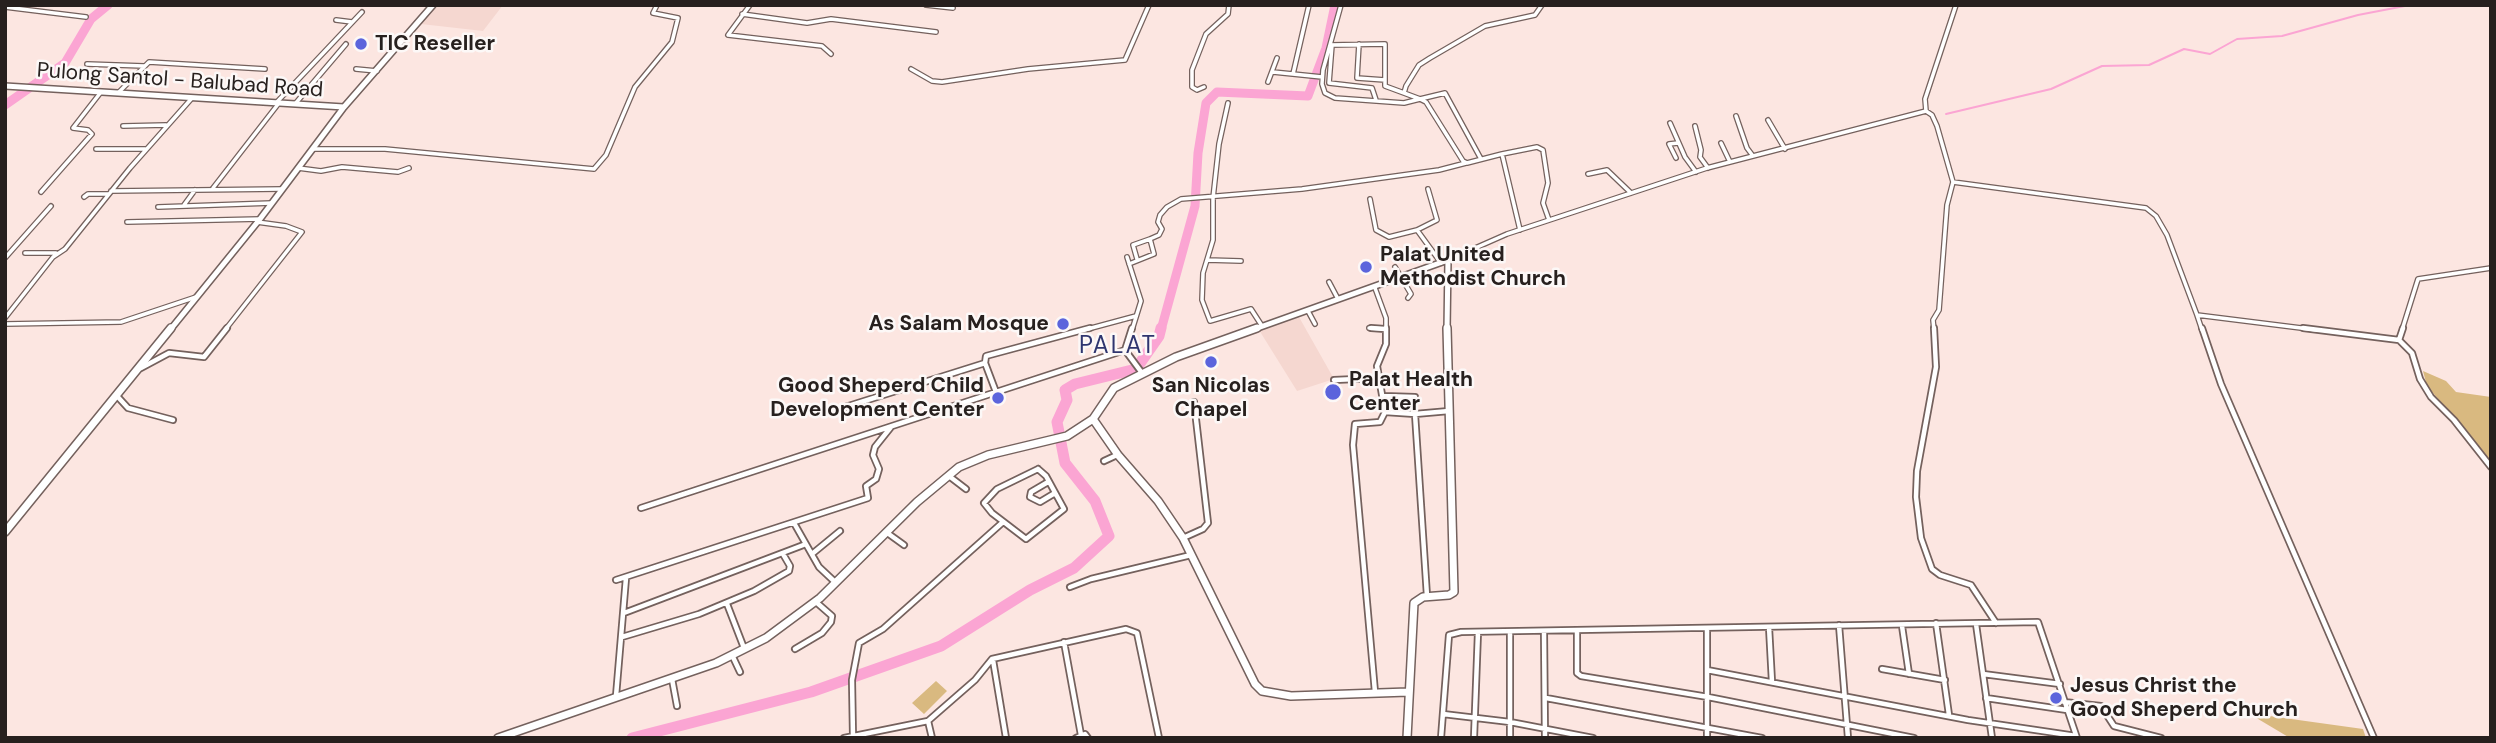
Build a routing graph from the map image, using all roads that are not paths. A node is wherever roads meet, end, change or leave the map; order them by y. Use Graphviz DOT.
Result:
graph roads {
  1 [pos="433,5"];
  2 [pos="657,5"];
  3 [pos="750,5"];
  4 [pos="926,5"];
  5 [pos="1149,5"];
  6 [pos="1229,5"];
  7 [pos="1309,5"];
  8 [pos="1341,5"];
  9 [pos="1542,5"];
  10 [pos="1956,5"];
  11 [pos="5,6"];
  12 [pos="953,8"];
  13 [pos="362,12"];
  14 [pos="742,14"];
  15 [pos="86,17"];
  16 [pos="336,20"];
  17 [pos="353,22"];
  18 [pos="936,32"];
  19 [pos="346,44"];
  20 [pos="1359,44"];
  21 [pos="1331,45"];
  22 [pos="831,54"];
  23 [pos="1277,58"];
  24 [pos="87,64"];
  25 [pos="145,66"];
  26 [pos="265,69"];
  27 [pos="356,69"];
  28 [pos="911,69"];
  29 [pos="377,71"];
  30 [pos="1273,71"];
  31 [pos="1293,73"];
  32 [pos="1320,77"];
  33 [pos="1385,80"];
  34 [pos="1268,82"];
  35 [pos="5,86"];
  36 [pos="1204,87"];
  37 [pos="101,92"];
  38 [pos="118,93"];
  39 [pos="1404,93"];
  40 [pos="192,98"];
  41 [pos="1420,99"];
  42 [pos="1376,100"];
  43 [pos="277,103"];
  44 [pos="1228,103"];
  45 [pos="295,104"];
  46 [pos="344,107"];
  47 [pos="1926,111"];
  48 [pos="1736,116"];
  49 [pos="1768,120"];
  50 [pos="1670,123"];
  51 [pos="167,125"];
  52 [pos="123,126"];
  53 [pos="1695,126"];
  54 [pos="1721,143"];
  55 [pos="1678,144"];
  56 [pos="96,149"];
  57 [pos="146,149"];
  58 [pos="314,149"];
  59 [pos="1785,149"];
  60 [pos="1502,154"];
  61 [pos="1753,156"];
  62 [pos="1685,157"];
  63 [pos="1481,159"];
  64 [pos="1730,162"];
  65 [pos="1467,163"];
  66 [pos="298,168"];
  67 [pos="409,168"];
  68 [pos="1708,168"];
  69 [pos="1696,173"];
  70 [pos="1588,174"];
  71 [pos="1953,182"];
  72 [pos="196,189"];
  73 [pos="213,189"];
  74 [pos="282,189"];
  75 [pos="1428,189"];
  76 [pos="41,192"];
  77 [pos="110,192"];
  78 [pos="1631,193"];
  79 [pos="84,197"];
  80 [pos="1213,198"];
  81 [pos="1370,199"];
  82 [pos="272,203"];
  83 [pos="51,206"];
  84 [pos="180,206"];
  85 [pos="158,207"];
  86 [pos="1549,220"];
  87 [pos="167,221"];
  88 [pos="259,221"];
  89 [pos="127,222"];
  90 [pos="1417,230"];
  91 [pos="1520,230"];
  92 [pos="1150,239"];
  93 [pos="25,253"];
  94 [pos="57,253"];
  95 [pos="1127,257"];
  96 [pos="5,258"];
  97 [pos="1137,258"];
  98 [pos="1207,260"];
  99 [pos="1241,261"];
  100 [pos="1445,261"];
  101 [pos="1129,264"];
  102 [pos="1395,267"];
  103 [pos="2491,268"];
  104 [pos="1402,278"];
  105 [pos="1329,282"];
  106 [pos="1375,288"];
  107 [pos="197,297"];
  108 [pos="1408,298"];
  109 [pos="1339,300"];
  110 [pos="1308,311"];
  111 [pos="2197,315"];
  112 [pos="1136,316"];
  113 [pos="5,318"];
  114 [pos="5,324"];
  115 [pos="1315,324"];
  116 [pos="1262,326"];
  117 [pos="1369,328"];
  118 [pos="1385,329"];
  119 [pos="2399,340"];
  120 [pos="1125,350"];
  121 [pos="985,363"];
  122 [pos="137,371"];
  123 [pos="1141,371"];
  124 [pos="1378,378"];
  125 [pos="1334,380"];
  126 [pos="996,392"];
  127 [pos="117,396"];
  128 [pos="1382,396"];
  129 [pos="1415,397"];
  130 [pos="1194,402"];
  131 [pos="842,408"];
  132 [pos="1449,411"];
  133 [pos="1385,412"];
  134 [pos="1415,414"];
  135 [pos="1093,419"];
  136 [pos="173,420"];
  137 [pos="891,426"];
  138 [pos="1118,455"];
  139 [pos="1104,461"];
  140 [pos="2491,467"];
  141 [pos="949,475"];
  142 [pos="1048,482"];
  143 [pos="966,489"];
  144 [pos="1055,493"];
  145 [pos="641,508"];
  146 [pos="1003,522"];
  147 [pos="794,523"];
  148 [pos="840,531"];
  149 [pos="5,532"];
  150 [pos="887,532"];
  151 [pos="1183,538"];
  152 [pos="806,544"];
  153 [pos="904,545"];
  154 [pos="783,554"];
  155 [pos="812,554"];
  156 [pos="1191,555"];
  157 [pos="626,578"];
  158 [pos="616,580"];
  159 [pos="835,582"];
  160 [pos="1070,587"];
  161 [pos="1427,596"];
  162 [pos="816,601"];
  163 [pos="727,604"];
  164 [pos="624,612"];
  165 [pos="1936,623"];
  166 [pos="1996,623"];
  167 [pos="1976,624"];
  168 [pos="1839,625"];
  169 [pos="1902,625"];
  170 [pos="1769,627"];
  171 [pos="1707,629"];
  172 [pos="1544,631"];
  173 [pos="1478,632"];
  174 [pos="1577,632"];
  175 [pos="1510,633"];
  176 [pos="622,637"];
  177 [pos="1064,642"];
  178 [pos="744,649"];
  179 [pos="795,649"];
  180 [pos="732,655"];
  181 [pos="992,659"];
  182 [pos="1882,669"];
  183 [pos="1707,670"];
  184 [pos="740,672"];
  185 [pos="1909,674"];
  186 [pos="1983,674"];
  187 [pos="672,678"];
  188 [pos="1945,680"];
  189 [pos="1772,682"];
  190 [pos="2060,684"];
  191 [pos="1375,692"];
  192 [pos="1408,692"];
  193 [pos="616,696"];
  194 [pos="1708,696"];
  195 [pos="1546,698"];
  196 [pos="1847,698"];
  197 [pos="1986,698"];
  198 [pos="2064,702"];
  199 [pos="677,706"];
  200 [pos="2067,710"];
  201 [pos="1443,713"];
  202 [pos="1949,716"];
  203 [pos="1474,717"];
  204 [pos="928,721"];
  205 [pos="1510,722"];
  206 [pos="1990,723"];
  207 [pos="1847,724"];
  208 [pos="1707,727"];
  209 [pos="1545,728"];
  210 [pos="1079,736"];
  211 [pos="853,737"];
  212 [pos="2076,737"];
  213 [pos="498,738"];
  214 [pos="844,738"];
  215 [pos="932,738"];
  216 [pos="1006,738"];
  217 [pos="1088,738"];
  218 [pos="1159,738"];
  219 [pos="1407,738"];
  220 [pos="1441,738"];
  221 [pos="1474,738"];
  222 [pos="1510,738"];
  223 [pos="1545,738"];
  224 [pos="1593,738"];
  225 [pos="1707,738"];
  226 [pos="1762,738"];
  227 [pos="1848,738"];
  228 [pos="1914,738"];
  229 [pos="1992,738"];
  230 [pos="2161,738"];
  231 [pos="2374,738"];
  1 -- 29 [label="street, Pulong Santol - Balubad Road"];
  2 -- 58 [label="street"];
  3 -- 14 [label="street"];
  4 -- 12 [label="street"];
  5 -- 28 [label="street"];
  6 -- 36 [label="street"];
  7 -- 31 [label="street"];
  8 -- 21 [label="street"];
  9 -- 39 [label="street"];
  10 -- 47 [label="street"];
  11 -- 15 [label="street"];
  13 -- 17 [label="street"];
  14 -- 18 [label="street"];
  14 -- 22 [label="street"];
  16 -- 17 [label="street"];
  17 -- 43 [label="street"];
  19 -- 45 [label="street"];
  20 -- 21 [label="street"];
  20 -- 33 [label="street"];
  20 -- 33 [label="street"];
  21 -- 32 [label="street"];
  21 -- 42 [label="street"];
  23 -- 30 [label="street"];
  24 -- 25 [label="street"];
  25 -- 26 [label="street"];
  25 -- 38 [label="street"];
  27 -- 29 [label="street"];
  29 -- 46 [label="street, Pulong Santol - Balubad Road"];
  30 -- 31 [label="street"];
  30 -- 34 [label="street"];
  31 -- 32 [label="street"];
  32 -- 42 [label="street"];
  33 -- 39 [label="street"];
  35 -- 37 [label="street, Pulong Santol - Balubad Road"];
  37 -- 38 [label="street, Pulong Santol - Balubad Road"];
  37 -- 76 [label="street"];
  38 -- 40 [label="street, Pulong Santol - Balubad Road"];
  39 -- 41 [label="street"];
  40 -- 43 [label="street, Pulong Santol - Balubad Road"];
  40 -- 51 [label="street"];
  41 -- 42 [label="street"];
  41 -- 63 [label="street"];
  41 -- 65 [label="street"];
  43 -- 45 [label="street, Pulong Santol - Balubad Road"];
  43 -- 73 [label="street"];
  44 -- 80 [label="street"];
  45 -- 46 [label="street, Pulong Santol - Balubad Road"];
  46 -- 58 [label="street"];
  47 -- 59 [label="street"];
  47 -- 71 [label="street"];
  48 -- 61 [label="street"];
  49 -- 59 [label="street"];
  50 -- 55 [label="street"];
  51 -- 52 [label="street"];
  51 -- 57 [label="street"];
  53 -- 68 [label="street"];
  54 -- 64 [label="street"];
  55 -- 62 [label="street"];
  55 -- 62 [label="street"];
  56 -- 57 [label="street"];
  57 -- 77 [label="street"];
  58 -- 66 [label="street"];
  59 -- 61 [label="street"];
  60 -- 63 [label="street"];
  60 -- 86 [label="street"];
  60 -- 91 [label="street"];
  61 -- 64 [label="street"];
  62 -- 69 [label="street"];
  63 -- 65 [label="street"];
  64 -- 68 [label="street"];
  65 -- 80 [label="street"];
  66 -- 67 [label="street"];
  66 -- 74 [label="street"];
  68 -- 69 [label="street"];
  69 -- 78 [label="street"];
  70 -- 78 [label="street"];
  71 -- 111 [label="street"];
  71 -- 166 [label="street"];
  72 -- 73 [label="street"];
  72 -- 77 [label="street"];
  72 -- 84 [label="street"];
  73 -- 74 [label="street"];
  74 -- 82 [label="street"];
  75 -- 90 [label="street"];
  77 -- 79 [label="street"];
  77 -- 94 [label="street"];
  78 -- 86 [label="street"];
  80 -- 92 [label="street"];
  80 -- 98 [label="street"];
  81 -- 90 [label="street"];
  82 -- 84 [label="street"];
  82 -- 88 [label="street"];
  83 -- 96 [label="street"];
  84 -- 85 [label="street"];
  84 -- 87 [label="street"];
  86 -- 91 [label="street"];
  87 -- 88 [label="street"];
  87 -- 89 [label="street"];
  88 -- 107 [label="street"];
  88 -- 122 [label="street"];
  90 -- 100 [label="street"];
  91 -- 100 [label="street"];
  92 -- 97 [label="street"];
  92 -- 97 [label="street"];
  93 -- 94 [label="street"];
  94 -- 113 [label="street"];
  95 -- 101 [label="street"];
  97 -- 101 [label="street"];
  98 -- 99 [label="street"];
  98 -- 116 [label="street"];
  100 -- 104 [label="street"];
  100 -- 132 [label="street"];
  101 -- 112 [label="street"];
  102 -- 104 [label="street"];
  103 -- 119 [label="street"];
  104 -- 106 [label="street"];
  104 -- 108 [label="street"];
  105 -- 109 [label="street"];
  106 -- 109 [label="street"];
  106 -- 118 [label="street"];
  107 -- 114 [label="street"];
  107 -- 122 [label="street"];
  109 -- 110 [label="street"];
  110 -- 115 [label="street"];
  110 -- 116 [label="street"];
  111 -- 119 [label="street"];
  111 -- 231 [label="street"];
  112 -- 120 [label="street"];
  112 -- 121 [label="street"];
  116 -- 123 [label="street"];
  117 -- 118 [label="street"];
  118 -- 124 [label="street"];
  119 -- 140 [label="street"];
  120 -- 123 [label="street"];
  120 -- 126 [label="street"];
  121 -- 126 [label="street"];
  121 -- 131 [label="street"];
  122 -- 127 [label="street"];
  123 -- 135 [label="street"];
  124 -- 125 [label="street"];
  124 -- 128 [label="street"];
  126 -- 137 [label="street"];
  127 -- 136 [label="street"];
  127 -- 149 [label="street"];
  128 -- 129 [label="street"];
  128 -- 133 [label="street"];
  130 -- 151 [label="street"];
  132 -- 134 [label="street"];
  132 -- 161 [label="street"];
  133 -- 134 [label="street"];
  133 -- 191 [label="street"];
  134 -- 161 [label="street"];
  135 -- 138 [label="street"];
  135 -- 141 [label="street"];
  137 -- 145 [label="street"];
  137 -- 147 [label="street"];
  138 -- 139 [label="street"];
  138 -- 151 [label="street"];
  141 -- 143 [label="street"];
  141 -- 150 [label="street"];
  142 -- 144 [label="street"];
  142 -- 144 [label="street"];
  142 -- 146 [label="street"];
  144 -- 146 [label="street"];
  146 -- 211 [label="street"];
  147 -- 152 [label="street"];
  147 -- 157 [label="street"];
  148 -- 155 [label="street"];
  150 -- 153 [label="street"];
  150 -- 159 [label="street"];
  151 -- 156 [label="street"];
  152 -- 154 [label="street"];
  152 -- 155 [label="street"];
  154 -- 163 [label="street"];
  154 -- 164 [label="street"];
  155 -- 159 [label="street"];
  156 -- 160 [label="street"];
  156 -- 191 [label="street"];
  157 -- 158 [label="street"];
  157 -- 164 [label="street"];
  159 -- 162 [label="street"];
  161 -- 192 [label="street"];
  162 -- 178 [label="street"];
  162 -- 179 [label="street"];
  163 -- 176 [label="street"];
  163 -- 178 [label="street"];
  164 -- 176 [label="street"];
  165 -- 167 [label="street"];
  165 -- 169 [label="street"];
  165 -- 188 [label="street"];
  166 -- 167 [label="street"];
  166 -- 190 [label="street"];
  167 -- 186 [label="street"];
  168 -- 169 [label="street"];
  168 -- 170 [label="street"];
  168 -- 196 [label="street"];
  169 -- 185 [label="street"];
  170 -- 171 [label="street"];
  170 -- 189 [label="street"];
  171 -- 174 [label="street"];
  171 -- 183 [label="street"];
  172 -- 174 [label="street"];
  172 -- 175 [label="street"];
  172 -- 195 [label="street"];
  173 -- 175 [label="street"];
  173 -- 201 [label="street"];
  173 -- 203 [label="street"];
  174 -- 194 [label="street"];
  175 -- 205 [label="street"];
  176 -- 193 [label="street"];
  177 -- 181 [label="street"];
  177 -- 210 [label="street"];
  177 -- 218 [label="street"];
  178 -- 180 [label="street"];
  180 -- 184 [label="street"];
  180 -- 187 [label="street"];
  181 -- 204 [label="street"];
  181 -- 216 [label="street"];
  182 -- 185 [label="street"];
  183 -- 189 [label="street"];
  183 -- 194 [label="street"];
  185 -- 188 [label="street"];
  186 -- 190 [label="street"];
  186 -- 197 [label="street"];
  187 -- 193 [label="street"];
  187 -- 199 [label="street"];
  188 -- 202 [label="street"];
  189 -- 196 [label="street"];
  190 -- 198 [label="street"];
  191 -- 192 [label="street"];
  192 -- 219 [label="street"];
  193 -- 213 [label="street"];
  194 -- 207 [label="street"];
  194 -- 208 [label="street"];
  195 -- 208 [label="street"];
  195 -- 209 [label="street"];
  196 -- 202 [label="street"];
  196 -- 207 [label="street"];
  197 -- 200 [label="street"];
  197 -- 206 [label="street"];
  198 -- 200 [label="street"];
  198 -- 230 [label="street"];
  200 -- 212 [label="street"];
  201 -- 203 [label="street"];
  201 -- 220 [label="street"];
  202 -- 206 [label="street"];
  203 -- 205 [label="street"];
  203 -- 221 [label="street"];
  204 -- 211 [label="street"];
  204 -- 215 [label="street"];
  205 -- 209 [label="street"];
  205 -- 222 [label="street"];
  206 -- 212 [label="street"];
  206 -- 229 [label="street"];
  207 -- 227 [label="street"];
  207 -- 228 [label="street"];
  208 -- 225 [label="street"];
  208 -- 226 [label="street"];
  209 -- 223 [label="street"];
  209 -- 224 [label="street"];
  210 -- 217 [label="street"];
  211 -- 214 [label="street"];
}
